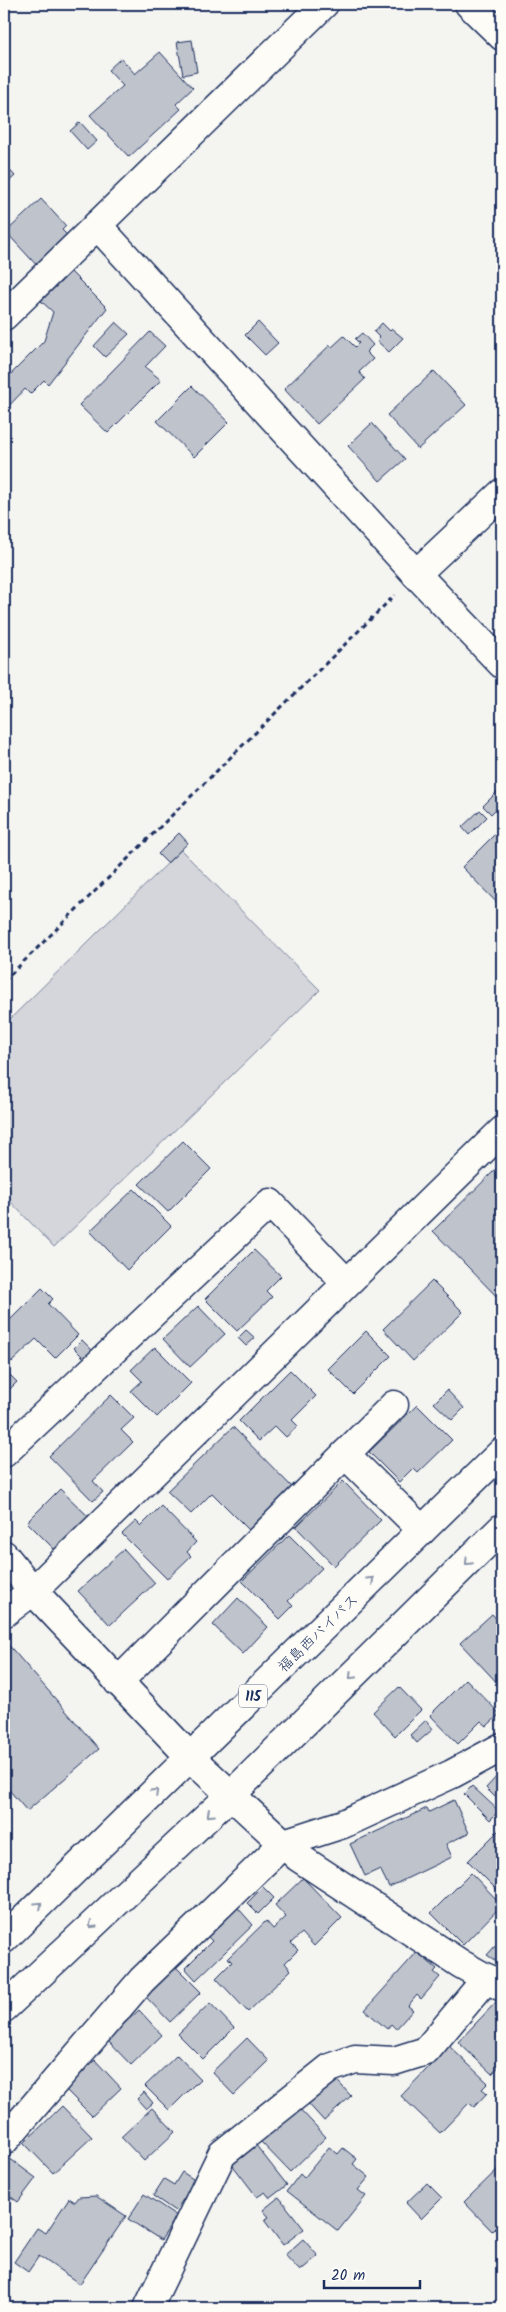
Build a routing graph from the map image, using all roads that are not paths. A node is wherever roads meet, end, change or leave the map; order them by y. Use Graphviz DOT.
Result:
graph roads {
  1 [pos="324,4"];
  2 [pos="469,4"];
  3 [pos="502,36"];
  4 [pos="96,225"];
  5 [pos="4,316"];
  6 [pos="502,493"];
  7 [pos="416,574"];
  8 [pos="502,664"];
  9 [pos="502,1131"];
  10 [pos="346,1282"];
  11 [pos="394,1405"];
  12 [pos="502,1452"];
  13 [pos="4,1453"];
  14 [pos="345,1454"];
  15 [pos="502,1528"];
  16 [pos="422,1530"];
  17 [pos="4,1555"];
  18 [pos="33,1592"];
  19 [pos="4,1613"];
  20 [pos="118,1682"];
  21 [pos="502,1747"];
  22 [pos="190,1758"];
  23 [pos="232,1794"];
  24 [pos="291,1850"];
  25 [pos="4,1939"];
  26 [pos="494,1983"];
  27 [pos="4,2008"];
  28 [pos="4,2141"];
  29 [pos="148,2308"];
  1 -- 4 [label="main road"];
  2 -- 3 [label="main road"];
  4 -- 5 [label="main road"];
  4 -- 7 [label="main road"];
  6 -- 7 [label="main road"];
  7 -- 8 [label="main road"];
  9 -- 10 [label="main road"];
  10 -- 13 [label="main road"];
  10 -- 18 [label="main road"];
  11 -- 14 [label="main road"];
  12 -- 16 [label="main road, 福島西バイパス / 115"];
  14 -- 16 [label="main road"];
  14 -- 20 [label="main road"];
  15 -- 23 [label="main road, one-way"];
  22 -- 16 [label="main road, 福島西バイパス / 115, one-way"];
  17 -- 18 [label="main road"];
  18 -- 19 [label="main road"];
  18 -- 20 [label="main road"];
  20 -- 22 [label="main road"];
  21 -- 24 [label="main road"];
  22 -- 23 [label="main road"];
  25 -- 22 [label="main road, 福島西バイパス / 115, one-way"];
  23 -- 24 [label="main road"];
  23 -- 27 [label="main road, one-way"];
  24 -- 26 [label="main road"];
  24 -- 28 [label="main road"];
  26 -- 29 [label="main road"];
}
